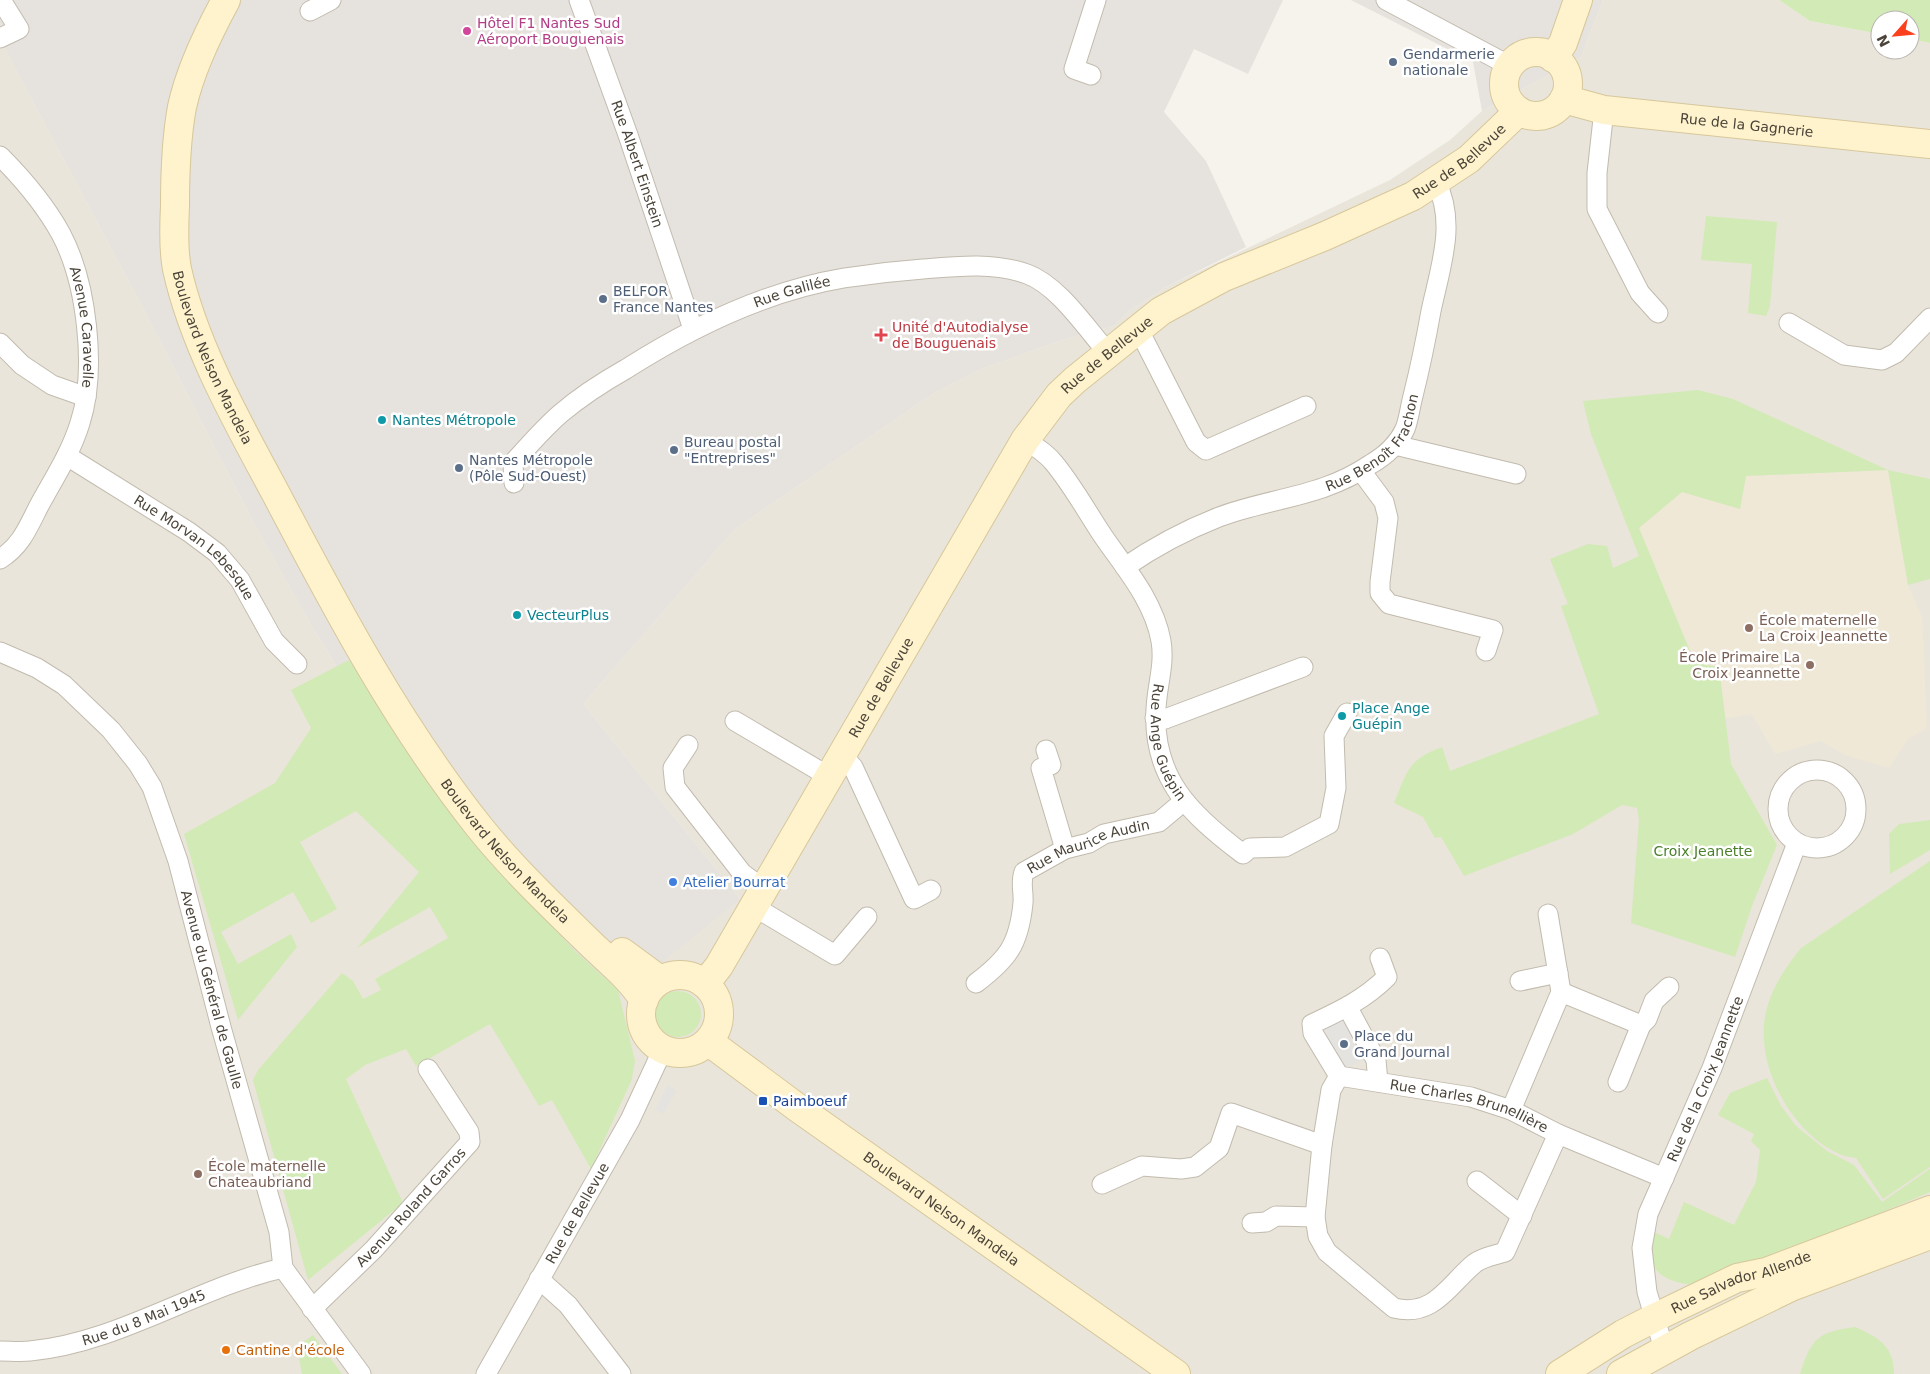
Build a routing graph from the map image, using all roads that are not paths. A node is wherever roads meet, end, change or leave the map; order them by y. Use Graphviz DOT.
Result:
graph roads {
  1 [pos="0,0"];
  2 [pos="226,0"];
  3 [pos="331,0"];
  4 [pos="579,0"];
  5 [pos="1096,0"];
  6 [pos="1386,0"];
  7 [pos="1578,0"];
  8 [pos="310,11"];
  9 [pos="0,38"];
  10 [pos="1553,58"];
  11 [pos="1510,66"];
  12 [pos="1091,76"];
  13 [pos="1564,99"];
  14 [pos="1604,110"];
  15 [pos="1519,111"];
  16 [pos="1930,144"];
  17 [pos="0,156"];
  18 [pos="1436,182"];
  19 [pos="1658,313"];
  20 [pos="1930,318"];
  21 [pos="1789,323"];
  22 [pos="693,329"];
  23 [pos="1135,330"];
  24 [pos="0,344"];
  25 [pos="1108,353"];
  26 [pos="86,397"];
  27 [pos="1306,406"];
  28 [pos="1025,440"];
  29 [pos="1395,445"];
  30 [pos="67,456"];
  31 [pos="1361,471"];
  32 [pos="1516,474"];
  33 [pos="514,483"];
  34 [pos="0,559"];
  35 [pos="1126,567"];
  36 [pos="1486,651"];
  37 [pos="0,652"];
  38 [pos="297,664"];
  39 [pos="1303,667"];
  40 [pos="1347,713"];
  41 [pos="1156,718"];
  42 [pos="735,721"];
  43 [pos="688,745"];
  44 [pos="1046,750"];
  45 [pos="834,765"];
  46 [pos="1184,801"];
  47 [pos="1797,844"];
  48 [pos="1065,849"];
  49 [pos="931,890"];
  50 [pos="758,898"];
  51 [pos="1548,914"];
  52 [pos="867,918"];
  53 [pos="1380,958"];
  54 [pos="1558,973"];
  55 [pos="1520,981"];
  56 [pos="976,983"];
  57 [pos="705,984"];
  58 [pos="1670,987"];
  59 [pos="652,990"];
  60 [pos="1561,992"];
  61 [pos="1348,1008"];
  62 [pos="1641,1025"];
  63 [pos="709,1042"];
  64 [pos="663,1049"];
  65 [pos="428,1069"];
  66 [pos="1339,1076"];
  67 [pos="1378,1082"];
  68 [pos="1618,1082"];
  69 [pos="1512,1110"];
  70 [pos="1558,1134"];
  71 [pos="1322,1145"];
  72 [pos="1664,1178"];
  73 [pos="1109,1181"];
  74 [pos="1477,1181"];
  75 [pos="1930,1210"];
  76 [pos="1522,1216"];
  77 [pos="1315,1217"];
  78 [pos="1252,1223"];
  79 [pos="1930,1235"];
  80 [pos="284,1268"];
  81 [pos="540,1279"];
  82 [pos="312,1309"];
  83 [pos="1656,1317"];
  84 [pos="1664,1349"];
  85 [pos="0,1351"];
  86 [pos="361,1374"];
  87 [pos="486,1374"];
  88 [pos="621,1374"];
  89 [pos="1176,1374"];
  90 [pos="1560,1374"];
  91 [pos="1621,1374"];
  1 -- 9 [label="street"];
  2 -- 59 [label="street, Boulevard Nelson Mandela"];
  3 -- 8 [label="street"];
  4 -- 22 [label="street, Rue Albert Einstein"];
  5 -- 12 [label="street"];
  6 -- 11 [label="street"];
  7 -- 10 [label="street"];
  10 -- 11 [label="street"];
  10 -- 13 [label="street"];
  11 -- 15 [label="street"];
  13 -- 14 [label="street, Rue de la Gagnerie"];
  13 -- 15 [label="street"];
  14 -- 16 [label="street, Rue de la Gagnerie"];
  14 -- 19 [label="street"];
  15 -- 18 [label="street, Rue de Bellevue"];
  17 -- 26 [label="street, Avenue Caravelle"];
  18 -- 23 [label="street, Rue de Bellevue"];
  18 -- 29 [label="street, Rue Benoît Frachon"];
  20 -- 21 [label="street"];
  22 -- 25 [label="street, Rue Galilée"];
  22 -- 33 [label="street, Rue Galilée"];
  23 -- 25 [label="street, Rue de Bellevue"];
  23 -- 27 [label="street"];
  24 -- 26 [label="street"];
  25 -- 28 [label="street, Rue de Bellevue"];
  26 -- 30 [label="street, Avenue Caravelle"];
  28 -- 35 [label="street, Rue Ange Guépin"];
  28 -- 45 [label="street, Rue de Bellevue"];
  29 -- 31 [label="street, Rue Benoît Frachon"];
  29 -- 32 [label="street"];
  30 -- 34 [label="street, Avenue Caravelle"];
  30 -- 38 [label="street, Rue Morvan Lebesque"];
  31 -- 35 [label="street, Rue Benoît Frachon"];
  31 -- 36 [label="street"];
  35 -- 41 [label="street, Rue Ange Guépin"];
  37 -- 80 [label="street, Avenue du Général de Gaulle"];
  39 -- 41 [label="street"];
  40 -- 46 [label="street, Rue Ange Guépin"];
  41 -- 46 [label="street, Rue Ange Guépin"];
  42 -- 45 [label="street"];
  43 -- 50 [label="street"];
  44 -- 48 [label="street"];
  45 -- 49 [label="street"];
  45 -- 50 [label="street, Rue de Bellevue"];
  46 -- 48 [label="street, Rue Maurice Audin"];
  47 -- 47 [label="street"];
  47 -- 72 [label="street, Rue de la Croix Jeannette"];
  48 -- 56 [label="street, Rue Maurice Audin"];
  50 -- 52 [label="street"];
  50 -- 57 [label="street, Rue de Bellevue"];
  51 -- 54 [label="street"];
  53 -- 61 [label="street"];
  54 -- 55 [label="street"];
  54 -- 60 [label="street"];
  57 -- 59 [label="street"];
  57 -- 63 [label="street"];
  58 -- 62 [label="street"];
  59 -- 64 [label="street"];
  60 -- 62 [label="street"];
  60 -- 69 [label="street"];
  61 -- 66 [label="street"];
  61 -- 67 [label="street, Rue Charles Brunellière"];
  62 -- 68 [label="street"];
  63 -- 64 [label="street"];
  63 -- 89 [label="street, Boulevard Nelson Mandela"];
  64 -- 81 [label="street, Rue de Bellevue"];
  65 -- 82 [label="street, Avenue Roland Garros"];
  66 -- 67 [label="street, Rue Charles Brunellière"];
  66 -- 71 [label="street, Rue Charles Brunellière"];
  67 -- 69 [label="street, Rue Charles Brunellière"];
  69 -- 70 [label="street, Rue Charles Brunellière"];
  70 -- 72 [label="street, Rue Charles Brunellière"];
  70 -- 76 [label="street, Rue Charles Brunellière"];
  71 -- 73 [label="street"];
  71 -- 77 [label="street, Rue Charles Brunellière"];
  72 -- 83 [label="street, Rue de la Croix Jeannette"];
  74 -- 76 [label="street"];
  75 -- 83 [label="street, Rue Salvador Allende"];
  76 -- 77 [label="street, Rue Charles Brunellière"];
  77 -- 78 [label="street"];
  79 -- 84 [label="street, Rue Salvador Allende"];
  80 -- 82 [label="street, Avenue du Général de Gaulle"];
  80 -- 85 [label="street, Rue du 8 Mai 1945"];
  81 -- 87 [label="street, Rue de Bellevue"];
  81 -- 88 [label="street"];
  82 -- 86 [label="street, Avenue du Général de Gaulle"];
  83 -- 84 [label="street, Rue de la Croix Jeannette"];
  83 -- 90 [label="street, Rue Salvador Allende"];
  84 -- 91 [label="street, Rue Salvador Allende"];
}
